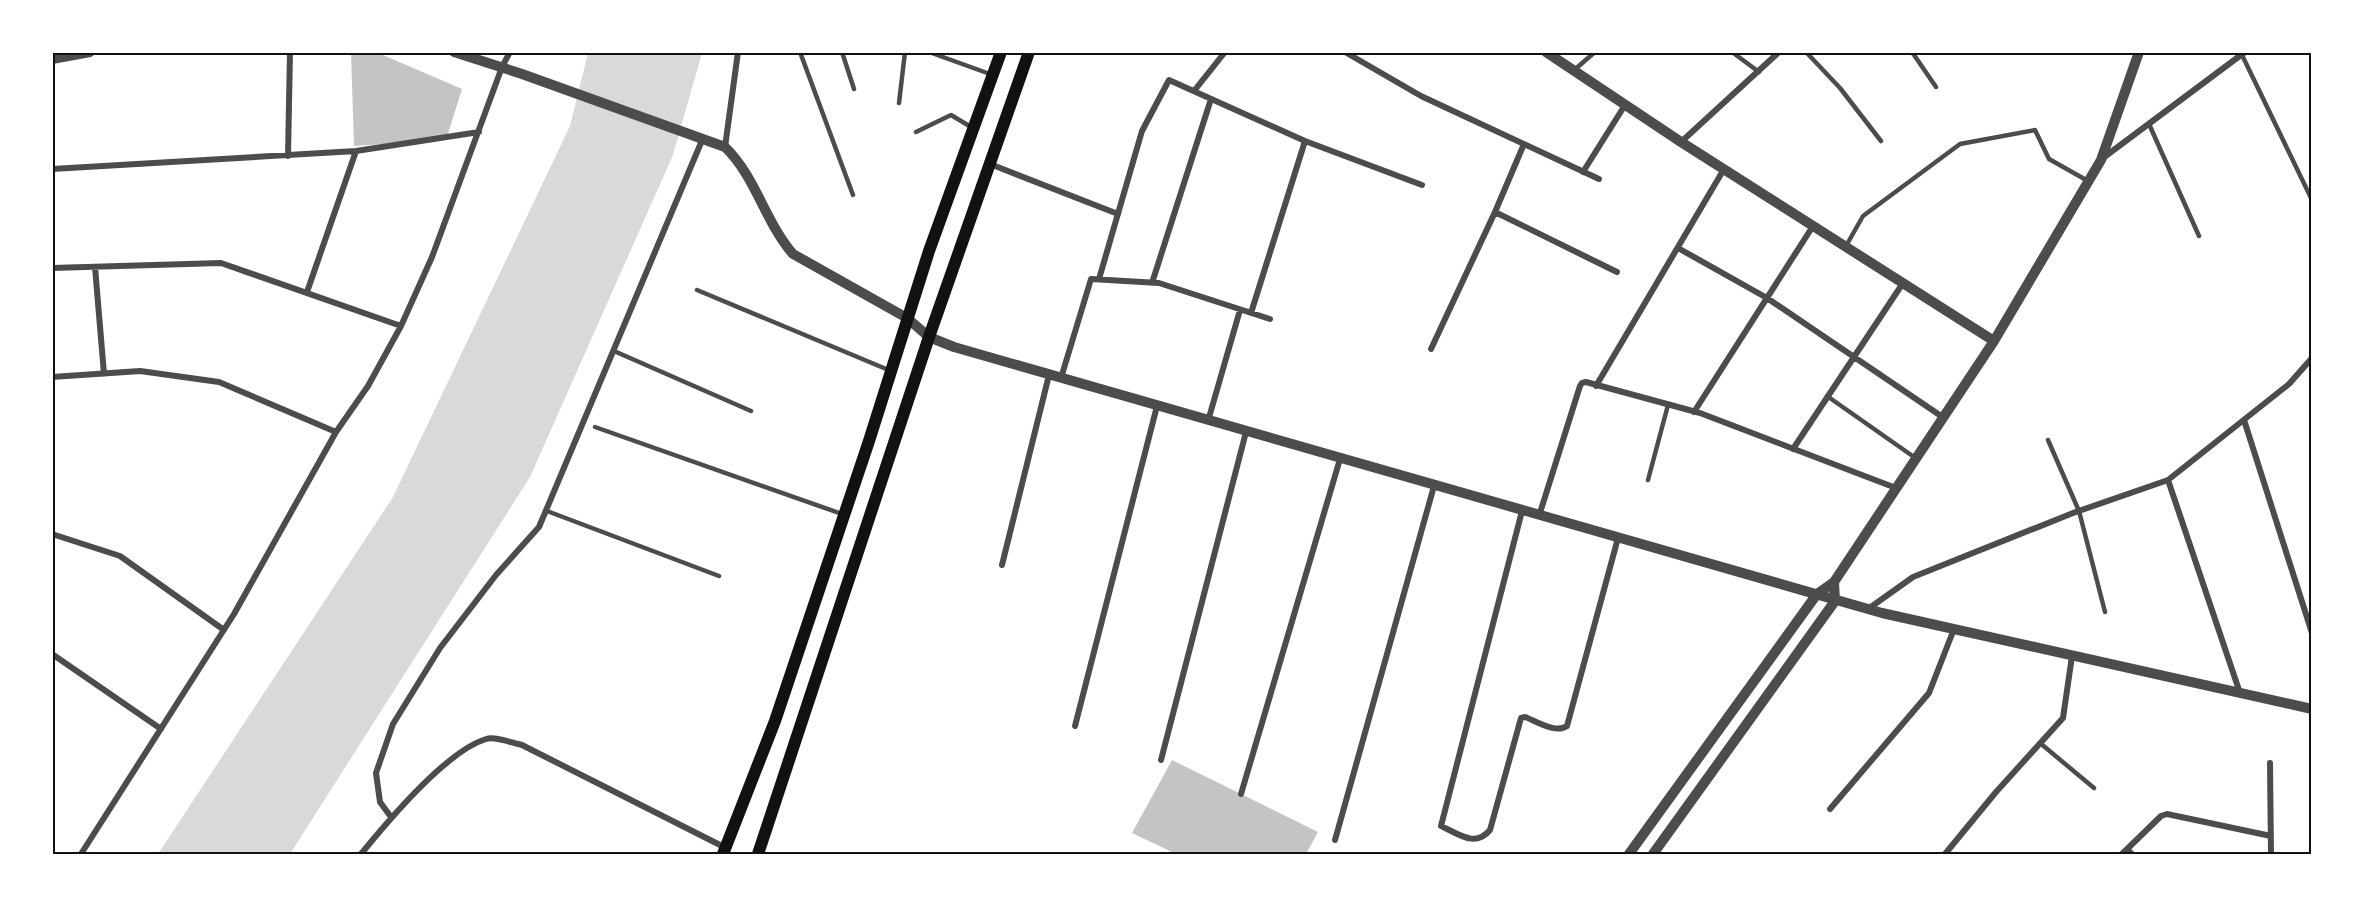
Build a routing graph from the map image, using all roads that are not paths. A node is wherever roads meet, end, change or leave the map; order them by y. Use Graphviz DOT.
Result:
graph roads {
  1 [pos="90,52"];
  2 [pos="290,52"];
  3 [pos="454,52"];
  4 [pos="510,52"];
  5 [pos="738,52"];
  6 [pos="800,52"];
  7 [pos="842,52"];
  8 [pos="905,52"];
  9 [pos="929,52"];
  10 [pos="1001,52"];
  11 [pos="1029,52"];
  12 [pos="1225,52"];
  13 [pos="1345,52"];
  14 [pos="1546,52"];
  15 [pos="1595,52"];
  16 [pos="1732,52"];
  17 [pos="1779,52"];
  18 [pos="1806,52"];
  19 [pos="1912,52"];
  20 [pos="2139,52"];
  21 [pos="2243,54"];
  22 [pos="471,55"];
  23 [pos="52,59"];
  24 [pos="502,67"];
  25 [pos="1573,71"];
  26 [pos="1759,72"];
  27 [pos="993,75"];
  28 [pos="1936,87"];
  29 [pos="854,89"];
  30 [pos="1194,91"];
  31 [pos="1211,99"];
  32 [pos="899,103"];
  33 [pos="1625,105"];
  34 [pos="2149,124"];
  35 [pos="974,128"];
  36 [pos="479,132"];
  37 [pos="916,132"];
  38 [pos="703,137"];
  39 [pos="1305,141"];
  40 [pos="1881,141"];
  41 [pos="1682,142"];
  42 [pos="1524,144"];
  43 [pos="725,147"];
  44 [pos="357,151"];
  45 [pos="288,156"];
  46 [pos="2101,160"];
  47 [pos="990,164"];
  48 [pos="52,169"];
  49 [pos="1724,169"];
  50 [pos="1583,172"];
  51 [pos="1599,179"];
  52 [pos="2088,181"];
  53 [pos="1422,185"];
  54 [pos="853,195"];
  55 [pos="2312,200"];
  56 [pos="1495,212"];
  57 [pos="1118,214"];
  58 [pos="1813,226"];
  59 [pos="2199,236"];
  60 [pos="1846,246"];
  61 [pos="1678,248"];
  62 [pos="95,267"];
  63 [pos="52,268"];
  64 [pos="1617,272"];
  65 [pos="1099,279"];
  66 [pos="1152,283"];
  67 [pos="1903,283"];
  68 [pos="697,290"];
  69 [pos="307,292"];
  70 [pos="1767,298"];
  71 [pos="1240,310"];
  72 [pos="1251,313"];
  73 [pos="907,318"];
  74 [pos="1270,319"];
  75 [pos="401,326"];
  76 [pos="929,337"];
  77 [pos="1994,340"];
  78 [pos="1431,349"];
  79 [pos="614,351"];
  80 [pos="1853,357"];
  81 [pos="2312,358"];
  82 [pos="891,371"];
  83 [pos="104,374"];
  84 [pos="1049,375"];
  85 [pos="52,377"];
  86 [pos="1061,378"];
  87 [pos="1596,386"];
  88 [pos="1827,396"];
  89 [pos="1668,405"];
  90 [pos="1156,406"];
  91 [pos="751,411"];
  92 [pos="1694,412"];
  93 [pos="1944,418"];
  94 [pos="2244,420"];
  95 [pos="1208,421"];
  96 [pos="595,428"];
  97 [pos="336,432"];
  98 [pos="1246,432"];
  99 [pos="2048,440"];
  100 [pos="1793,449"];
  101 [pos="1340,459"];
  102 [pos="1917,459"];
  103 [pos="1648,480"];
  104 [pos="2168,480"];
  105 [pos="1434,486"];
  106 [pos="1897,488"];
  107 [pos="547,511"];
  108 [pos="1522,511"];
  109 [pos="2079,511"];
  110 [pos="844,515"];
  111 [pos="1539,516"];
  112 [pos="52,534"];
  113 [pos="1618,538"];
  114 [pos="1002,565"];
  115 [pos="719,576"];
  116 [pos="1834,582"];
  117 [pos="1817,594"];
  118 [pos="1835,601"];
  119 [pos="1867,609"];
  120 [pos="2105,612"];
  121 [pos="1954,629"];
  122 [pos="224,630"];
  123 [pos="2312,633"];
  124 [pos="52,654"];
  125 [pos="2072,656"];
  126 [pos="2240,693"];
  127 [pos="2312,709"];
  128 [pos="1076,726"];
  129 [pos="161,729"];
  130 [pos="2040,743"];
  131 [pos="1161,760"];
  132 [pos="2270,763"];
  133 [pos="2094,788"];
  134 [pos="1241,794"];
  135 [pos="1830,809"];
  136 [pos="391,817"];
  137 [pos="2271,836"];
  138 [pos="1335,840"];
  139 [pos="724,851"];
  140 [pos="2131,852"];
  141 [pos="81,855"];
  142 [pos="361,855"];
  143 [pos="758,855"];
  144 [pos="1629,855"];
  145 [pos="1653,855"];
  146 [pos="1945,855"];
  147 [pos="2122,855"];
  148 [pos="2271,855"];
  1 -- 23 [label="street"];
  2 -- 45 [label="street"];
  3 -- 22 [label="street"];
  4 -- 24 [label="street"];
  5 -- 43 [label="street"];
  6 -- 54 [label="lane"];
  7 -- 29 [label="lane"];
  8 -- 32 [label="lane"];
  9 -- 27 [label="lane"];
  10 -- 27 [label="main road"];
  11 -- 47 [label="main road"];
  12 -- 30 [label="street"];
  13 -- 42 [label="street"];
  14 -- 25 [label="street"];
  15 -- 25 [label="lane"];
  16 -- 26 [label="lane"];
  17 -- 26 [label="street"];
  18 -- 40 [label="lane"];
  19 -- 28 [label="lane"];
  20 -- 46 [label="street"];
  21 -- 34 [label="street"];
  21 -- 55 [label="lane"];
  22 -- 24 [label="street"];
  24 -- 36 [label="street"];
  24 -- 38 [label="street"];
  25 -- 33 [label="street"];
  26 -- 41 [label="street"];
  27 -- 35 [label="main road"];
  30 -- 31 [label="street"];
  30 -- 57 [label="street"];
  31 -- 39 [label="street"];
  31 -- 66 [label="street"];
  33 -- 41 [label="street"];
  33 -- 50 [label="street"];
  34 -- 46 [label="street"];
  34 -- 59 [label="lane"];
  35 -- 37 [label="lane"];
  35 -- 73 [label="main road"];
  36 -- 44 [label="street"];
  36 -- 75 [label="street"];
  38 -- 43 [label="street"];
  38 -- 79 [label="street"];
  39 -- 53 [label="street"];
  39 -- 72 [label="street"];
  41 -- 49 [label="street"];
  42 -- 50 [label="street"];
  42 -- 56 [label="street"];
  43 -- 73 [label="street"];
  44 -- 45 [label="street"];
  44 -- 69 [label="street"];
  45 -- 48 [label="street"];
  46 -- 52 [label="street"];
  47 -- 57 [label="street"];
  47 -- 76 [label="main road"];
  49 -- 58 [label="street"];
  49 -- 61 [label="street"];
  50 -- 51 [label="street"];
  52 -- 60 [label="lane"];
  52 -- 77 [label="street"];
  56 -- 64 [label="street"];
  56 -- 78 [label="street"];
  57 -- 65 [label="street"];
  58 -- 60 [label="street"];
  58 -- 70 [label="street"];
  60 -- 67 [label="street"];
  61 -- 70 [label="street"];
  61 -- 87 [label="street"];
  62 -- 63 [label="street"];
  62 -- 69 [label="street"];
  62 -- 83 [label="street"];
  65 -- 66 [label="street"];
  65 -- 86 [label="street"];
  66 -- 71 [label="street"];
  67 -- 77 [label="street"];
  67 -- 80 [label="street"];
  68 -- 82 [label="lane"];
  69 -- 75 [label="street"];
  70 -- 80 [label="street"];
  70 -- 92 [label="street"];
  71 -- 72 [label="street"];
  71 -- 95 [label="street"];
  72 -- 74 [label="street"];
  73 -- 76 [label="street"];
  73 -- 82 [label="main road"];
  75 -- 97 [label="street"];
  76 -- 84 [label="street"];
  76 -- 143 [label="main road"];
  77 -- 93 [label="street"];
  79 -- 91 [label="lane"];
  79 -- 107 [label="street"];
  80 -- 88 [label="street"];
  80 -- 93 [label="street"];
  81 -- 94 [label="street"];
  82 -- 110 [label="main road"];
  83 -- 85 [label="street"];
  83 -- 97 [label="street"];
  84 -- 86 [label="street"];
  84 -- 114 [label="street"];
  86 -- 90 [label="street"];
  87 -- 89 [label="street"];
  87 -- 111 [label="street"];
  88 -- 100 [label="street"];
  88 -- 102 [label="lane"];
  89 -- 92 [label="street"];
  89 -- 103 [label="lane"];
  90 -- 95 [label="street"];
  90 -- 128 [label="street"];
  92 -- 100 [label="street"];
  93 -- 102 [label="street"];
  94 -- 104 [label="street"];
  94 -- 123 [label="street"];
  95 -- 98 [label="street"];
  96 -- 110 [label="lane"];
  97 -- 122 [label="street"];
  98 -- 101 [label="street"];
  98 -- 131 [label="street"];
  99 -- 109 [label="lane"];
  100 -- 106 [label="street"];
  101 -- 105 [label="street"];
  101 -- 134 [label="street"];
  102 -- 106 [label="street"];
  104 -- 109 [label="street"];
  104 -- 126 [label="street"];
  105 -- 108 [label="street"];
  105 -- 138 [label="street"];
  106 -- 116 [label="street"];
  107 -- 115 [label="lane"];
  107 -- 136 [label="street"];
  108 -- 111 [label="street"];
  108 -- 113 [label="street"];
  109 -- 119 [label="street"];
  109 -- 120 [label="lane"];
  110 -- 139 [label="main road"];
  111 -- 113 [label="street"];
  112 -- 122 [label="street"];
  113 -- 117 [label="street"];
  116 -- 117 [label="street"];
  116 -- 118 [label="street"];
  117 -- 118 [label="street"];
  117 -- 144 [label="street"];
  118 -- 119 [label="street"];
  118 -- 145 [label="street"];
  119 -- 121 [label="street"];
  121 -- 125 [label="street"];
  121 -- 135 [label="street"];
  122 -- 129 [label="street"];
  124 -- 129 [label="street"];
  125 -- 126 [label="street"];
  125 -- 130 [label="street"];
  126 -- 127 [label="street"];
  129 -- 141 [label="street"];
  130 -- 133 [label="lane"];
  130 -- 146 [label="street"];
  132 -- 137 [label="street"];
  136 -- 139 [label="street"];
  136 -- 142 [label="street"];
  137 -- 140 [label="street"];
  137 -- 148 [label="street"];
  140 -- 147 [label="street"];
}
